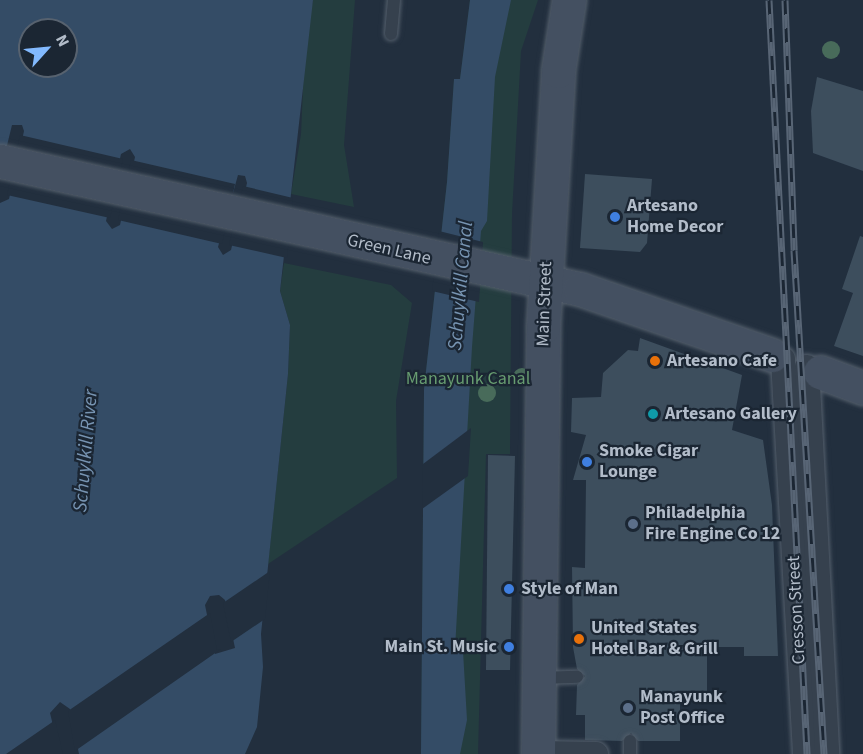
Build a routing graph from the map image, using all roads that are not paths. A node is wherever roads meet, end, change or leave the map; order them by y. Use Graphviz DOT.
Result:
graph roads {
  1 [pos="394,0"];
  2 [pos="569,0"];
  3 [pos="391,34"];
  4 [pos="0,161"];
  5 [pos="546,283"];
  6 [pos="778,357"];
  7 [pos="814,370"];
  8 [pos="863,388"];
  9 [pos="577,677"];
  10 [pos="539,678"];
  11 [pos="538,754"];
  12 [pos="596,754"];
  13 [pos="805,754"];
  14 [pos="827,754"];
  1 -- 3 [label="lane"];
  2 -- 5 [label="main road, Main Street"];
  4 -- 5 [label="main road, Green Lane"];
  5 -- 6 [label="main road, Green Lane"];
  5 -- 10 [label="main road, Main Street"];
  6 -- 13 [label="street, Cresson Street"];
  7 -- 8 [label="main road"];
  7 -- 14 [label="street, Cresson Street"];
  9 -- 10 [label="lane"];
  10 -- 11 [label="main road, Main Street"];
  11 -- 12 [label="street"];
}
